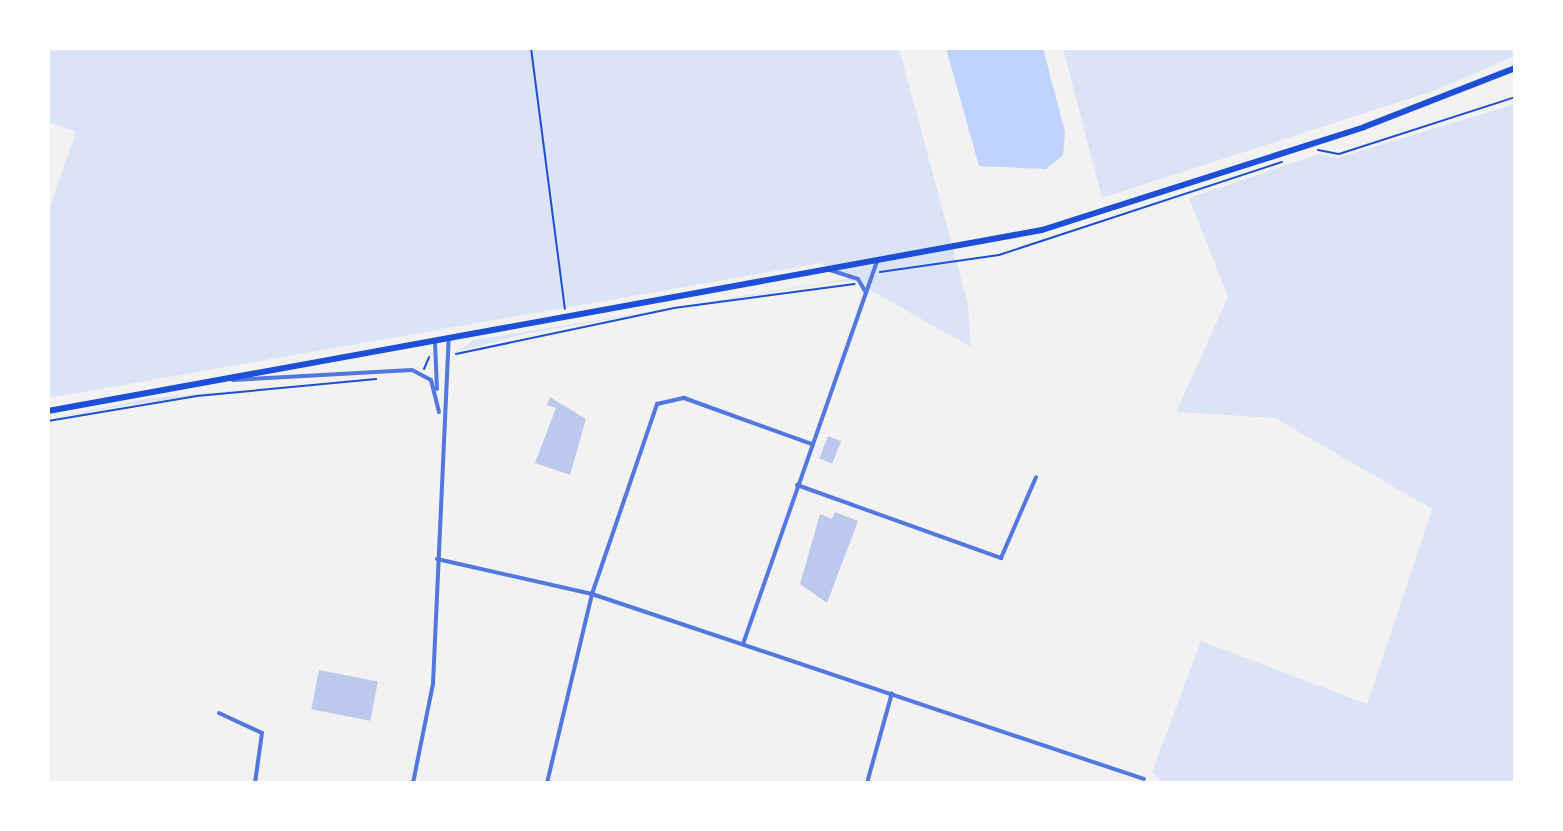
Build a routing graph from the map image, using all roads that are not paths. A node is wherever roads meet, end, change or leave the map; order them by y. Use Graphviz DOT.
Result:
graph roads {
  1 [pos="1514,68"];
  2 [pos="877,262"];
  3 [pos="830,270"];
  4 [pos="866,293"];
  5 [pos="448,335"];
  6 [pos="435,338"];
  7 [pos="222,379"];
  8 [pos="437,395"];
  9 [pos="48,411"];
  10 [pos="440,414"];
  11 [pos="812,444"];
  12 [pos="1036,477"];
  13 [pos="797,485"];
  14 [pos="437,559"];
  15 [pos="592,594"];
  16 [pos="743,644"];
  17 [pos="892,693"];
  18 [pos="219,713"];
  19 [pos="1144,779"];
  20 [pos="255,783"];
  21 [pos="413,783"];
  22 [pos="547,783"];
  23 [pos="867,783"];
  1 -- 2 [label="main road"];
  2 -- 3 [label="main road"];
  2 -- 4 [label="street"];
  3 -- 4 [label="street"];
  3 -- 5 [label="main road"];
  4 -- 11 [label="street"];
  5 -- 6 [label="main road"];
  5 -- 10 [label="street"];
  6 -- 7 [label="main road"];
  6 -- 8 [label="street"];
  7 -- 8 [label="street"];
  7 -- 9 [label="main road"];
  8 -- 10 [label="street"];
  10 -- 14 [label="street"];
  11 -- 13 [label="street"];
  11 -- 15 [label="street"];
  12 -- 13 [label="street"];
  13 -- 16 [label="street"];
  14 -- 15 [label="street"];
  14 -- 21 [label="street"];
  15 -- 16 [label="street"];
  15 -- 22 [label="street"];
  16 -- 17 [label="street"];
  17 -- 19 [label="street"];
  17 -- 23 [label="street"];
  18 -- 20 [label="street"];
}
